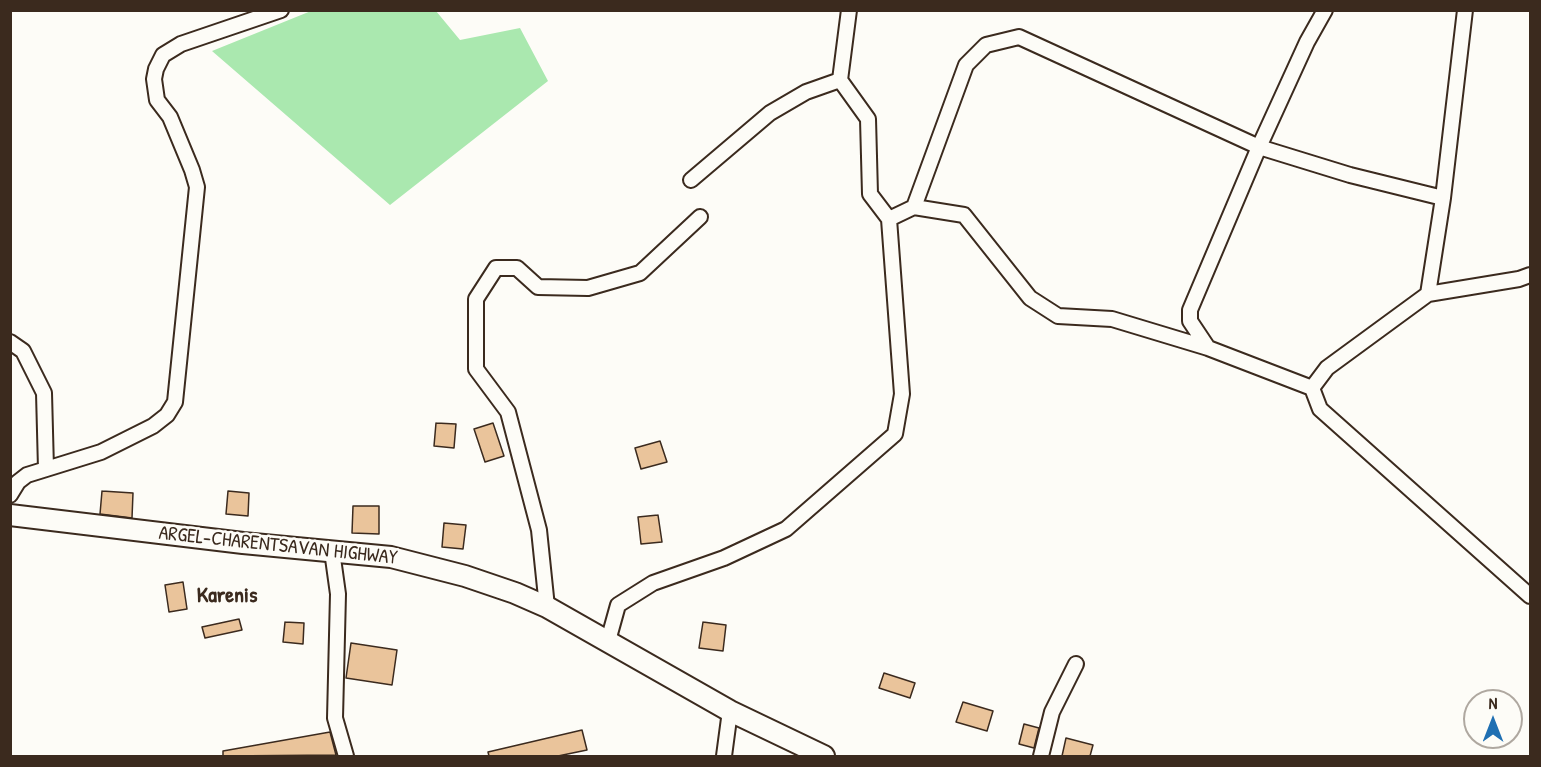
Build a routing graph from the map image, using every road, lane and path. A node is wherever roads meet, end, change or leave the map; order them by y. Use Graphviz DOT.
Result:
graph roads {
  1 [pos="281,10"];
  2 [pos="849,10"];
  3 [pos="1325,10"];
  4 [pos="1465,10"];
  5 [pos="840,80"];
  6 [pos="1259,147"];
  7 [pos="691,180"];
  8 [pos="1443,198"];
  9 [pos="914,207"];
  10 [pos="700,217"];
  11 [pos="889,219"];
  12 [pos="1530,275"];
  13 [pos="1428,294"];
  14 [pos="10,342"];
  15 [pos="1208,348"];
  16 [pos="1312,388"];
  17 [pos="46,469"];
  18 [pos="10,495"];
  19 [pos="11,515"];
  20 [pos="332,551"];
  21 [pos="1530,596"];
  22 [pos="547,607"];
  23 [pos="608,641"];
  24 [pos="1076,664"];
  25 [pos="730,711"];
  26 [pos="346,756"];
  27 [pos="724,756"];
  28 [pos="824,756"];
  29 [pos="1041,756"];
  1 -- 17 [label="street"];
  2 -- 5 [label="street"];
  3 -- 6 [label="street"];
  4 -- 8 [label="street"];
  5 -- 7 [label="street"];
  5 -- 11 [label="street"];
  6 -- 8 [label="street"];
  6 -- 9 [label="street"];
  6 -- 15 [label="street"];
  8 -- 13 [label="street"];
  9 -- 11 [label="street"];
  9 -- 15 [label="street"];
  10 -- 22 [label="street"];
  11 -- 23 [label="street"];
  12 -- 13 [label="street"];
  13 -- 16 [label="street"];
  14 -- 17 [label="street"];
  15 -- 16 [label="street"];
  16 -- 21 [label="street"];
  17 -- 18 [label="street"];
  18 -- 19 [label="street"];
  19 -- 20 [label="main road, ARGEL-CHARENTSAVAN HIGHWAY"];
  20 -- 22 [label="main road, ARGEL-CHARENTSAVAN HIGHWAY"];
  20 -- 26 [label="street"];
  22 -- 23 [label="main road, ARGEL-CHARENTSAVAN HIGHWAY"];
  23 -- 25 [label="main road, ARGEL-CHARENTSAVAN HIGHWAY"];
  24 -- 29 [label="street"];
  25 -- 27 [label="street"];
  25 -- 28 [label="main road, ARGEL-CHARENTSAVAN HIGHWAY"];
}
